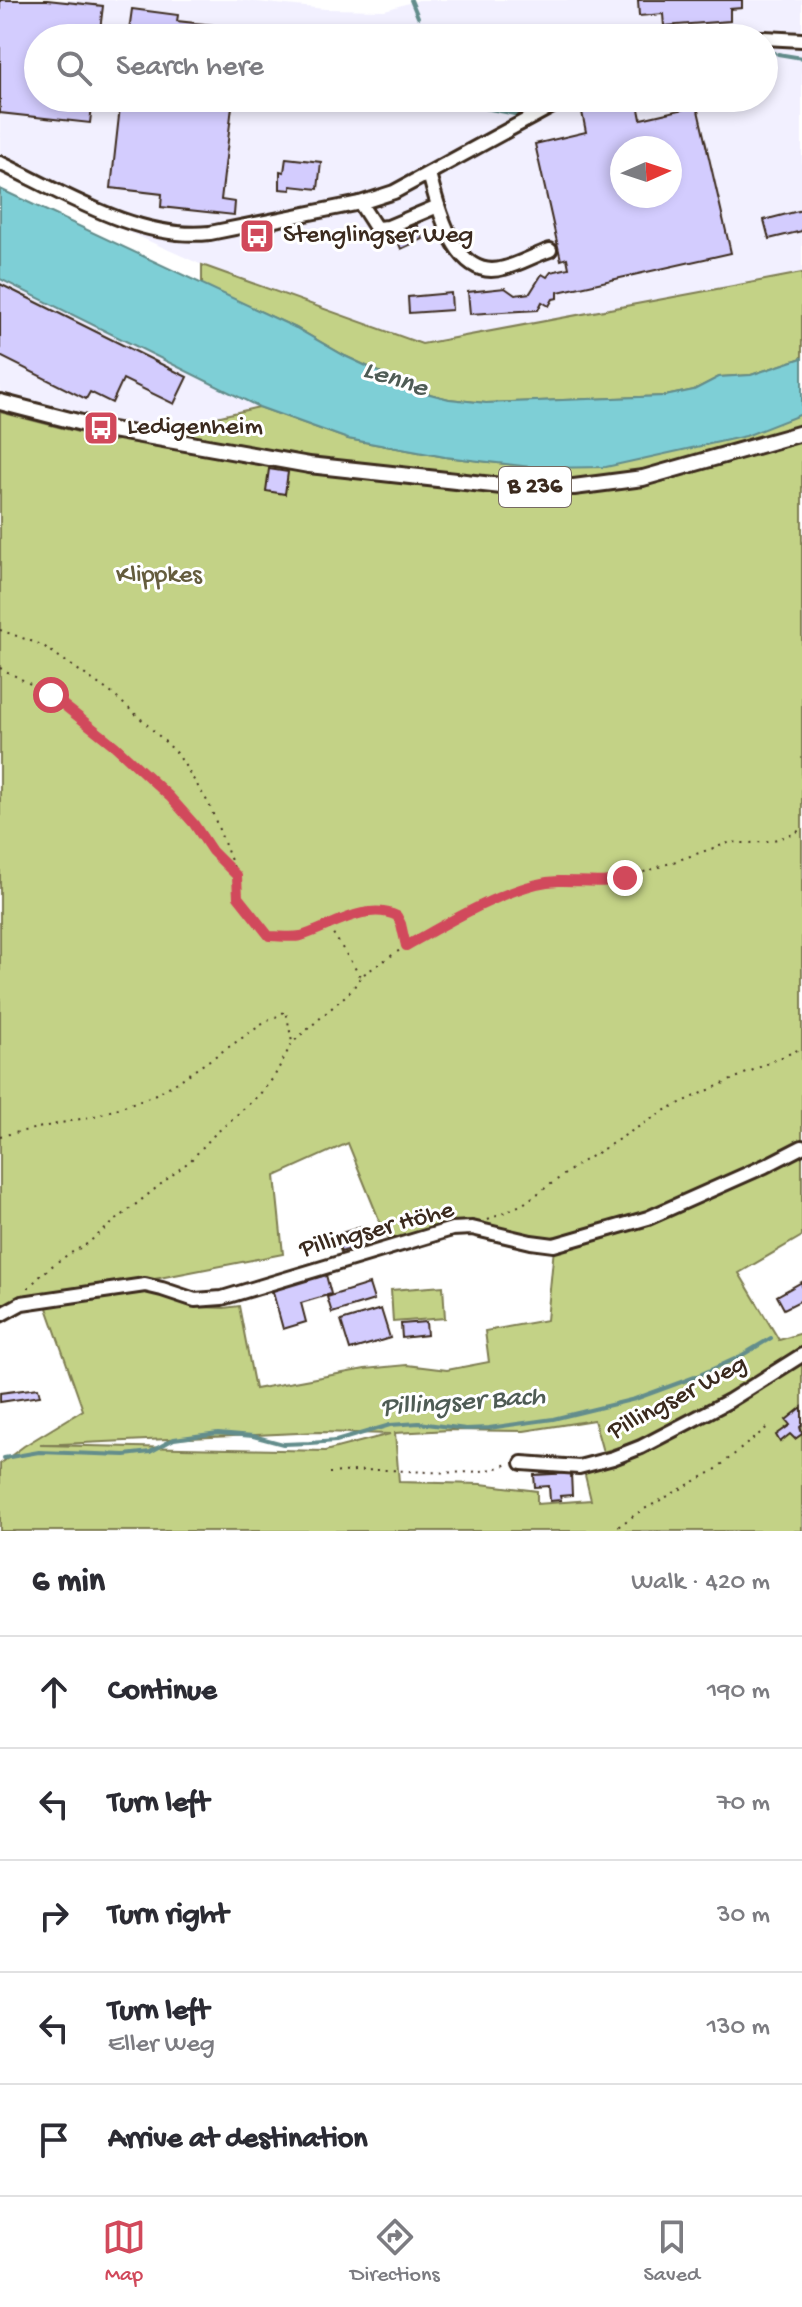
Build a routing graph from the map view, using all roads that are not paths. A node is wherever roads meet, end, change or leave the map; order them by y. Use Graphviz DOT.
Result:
graph roads {
  1 [pos="778,39"];
  2 [pos="802,40"];
  3 [pos="542,112"];
  4 [pos="0,163"];
  5 [pos="429,174"];
  6 [pos="360,203"];
  7 [pos="438,206"];
  8 [pos="550,250"];
  9 [pos="0,402"];
  10 [pos="802,433"];
  11 [pos="802,1147"];
  12 [pos="0,1315"];
  13 [pos="802,1355"];
  14 [pos="522,1463"];
  1 -- 2 [label="street"];
  3 -- 5 [label="street"];
  4 -- 6 [label="street"];
  5 -- 6 [label="street"];
  5 -- 7 [label="street"];
  6 -- 7 [label="street"];
  7 -- 8 [label="street"];
  9 -- 10 [label="main road, B 236"];
  11 -- 12 [label="street, Pillingser Höhe"];
  13 -- 14 [label="street, Pillingser Weg"];
}
